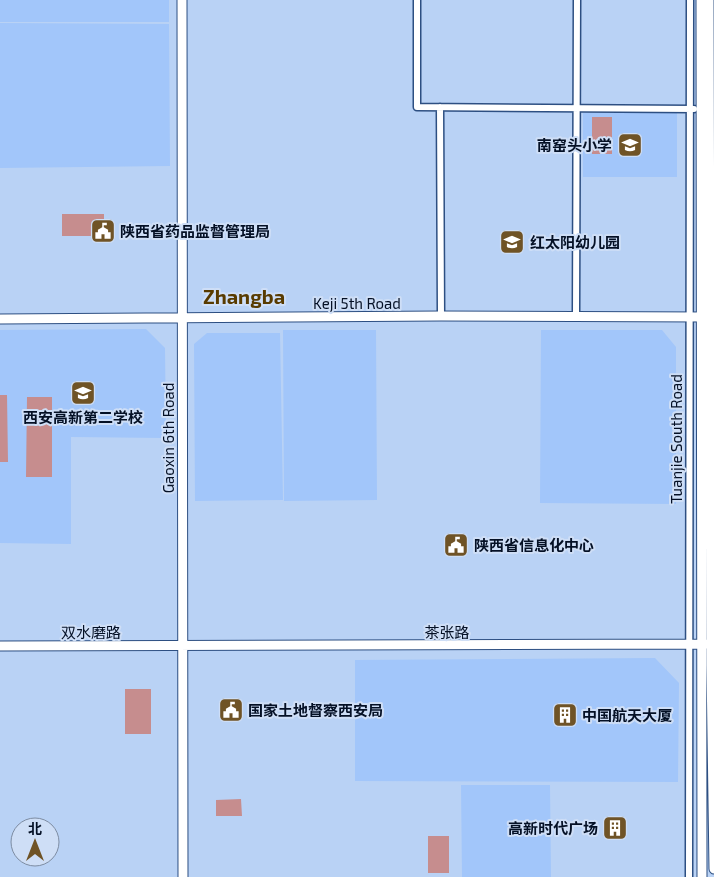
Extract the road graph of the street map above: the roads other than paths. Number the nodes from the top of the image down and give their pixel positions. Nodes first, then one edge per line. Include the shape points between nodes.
1 (182, 0) edge
2 (417, 0) edge
3 (577, 0) edge
4 (690, 0) edge
5 (701, 0) edge
6 (709, 0) edge
7 (712, 83) edge
8 (440, 108) junction
9 (577, 108) junction
10 (691, 109) junction
11 (701, 109) junction
12 (441, 316) junction
13 (576, 316) junction
14 (689, 317) junction
15 (708, 317) edge
16 (182, 318) junction
17 (0, 319) edge
18 (712, 642) edge
19 (690, 645) junction
20 (701, 645) junction
21 (0, 646) edge
22 (182, 646) junction
23 (714, 869) edge
24 (183, 877) edge
25 (690, 877) edge
26 (702, 877) edge

1 - 16 street, Gaoxin 6th Road
2 - 8 street via 417,107
3 - 9 street
4 - 10 street, Tuanjie South Road
5 - 11 street, Tuanjie South Road
6 - 7 street, Tuanjie South Road
7 - 15 street, Tuanjie South Road
8 - 9 street
8 - 12 street
9 - 10 street
9 - 13 street
10 - 11 street
10 - 14 street, Tuanjie South Road
11 - 15 street, Tuanjie South Road
12 - 13 street, Keji 5th Road
12 - 16 street, Keji 5th Road
13 - 14 street, Keji 5th Road
14 - 15 street, Keji 5th Road
14 - 19 street, Tuanjie South Road
15 - 18 street, Tuanjie South Road
15 - 20 street, Tuanjie South Road
16 - 17 street, Keji 5th Road
16 - 22 street, Gaoxin 6th Road
18 - 20 street, 茶张路
18 - 23 street, Tuanjie South Road
19 - 20 street, 茶张路
19 - 22 street, 茶张路
19 - 25 street, Tuanjie South Road
20 - 26 street, Tuanjie South Road
21 - 22 street, 双水磨路
22 - 24 street, Gaoxin 6th Road

